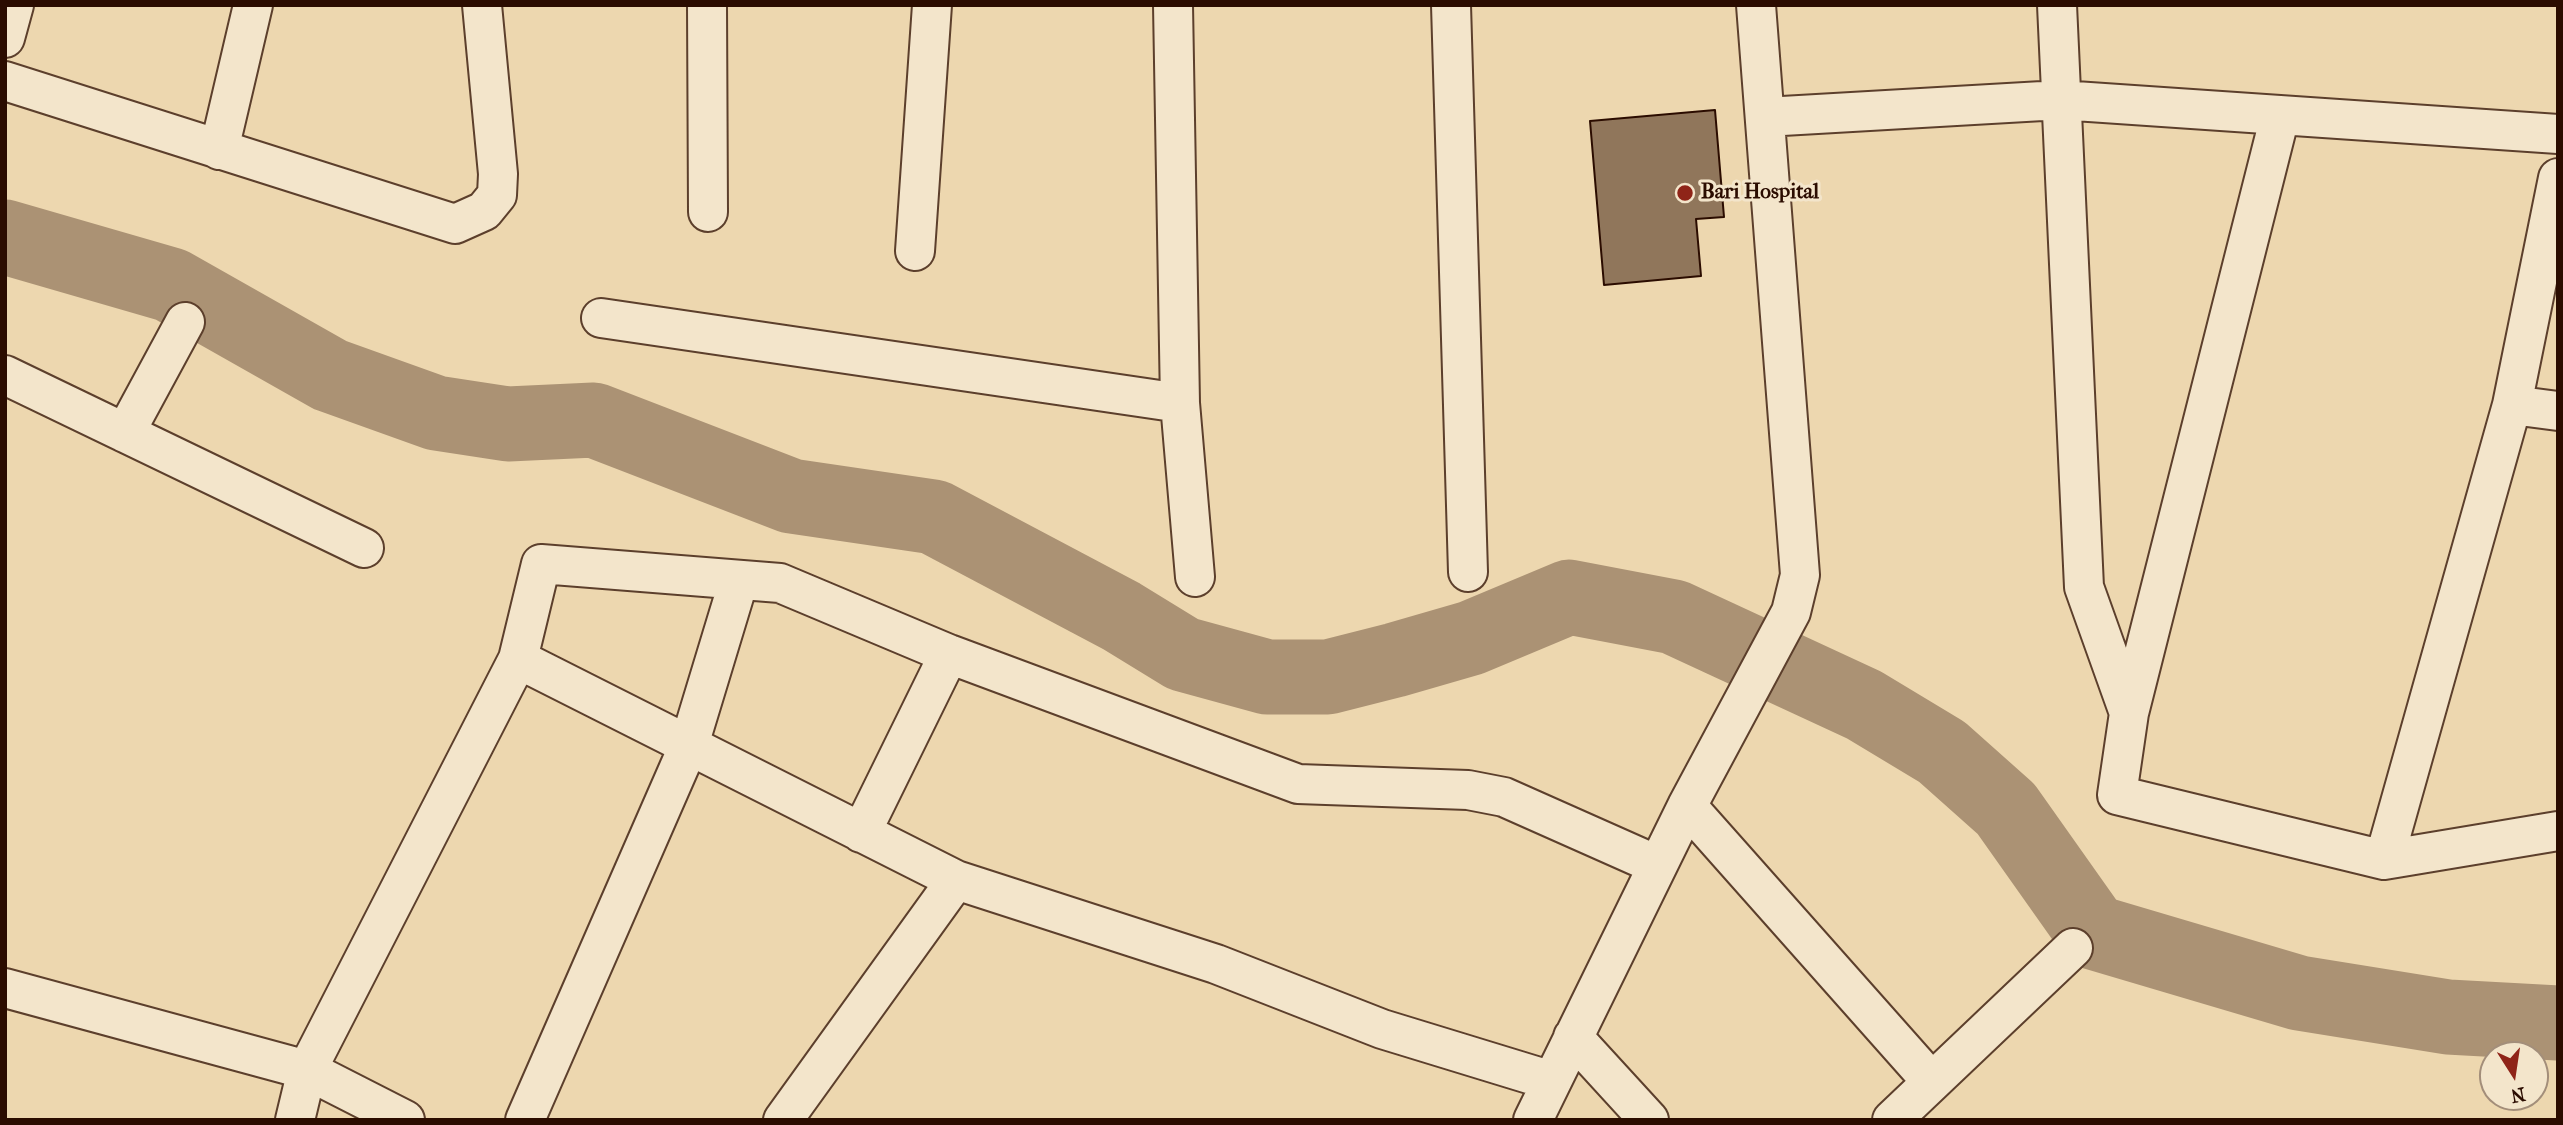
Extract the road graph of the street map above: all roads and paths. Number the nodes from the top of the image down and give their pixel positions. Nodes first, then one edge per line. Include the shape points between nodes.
1 (14, 5) edge
2 (253, 5) edge
3 (482, 5) edge
4 (707, 5) edge
5 (932, 5) edge
6 (1173, 5) edge
7 (1451, 5) edge
8 (1756, 5) edge
9 (2057, 5) edge
10 (5, 38) edge
11 (5, 80) edge
12 (2060, 100) junction
13 (2280, 116) junction
14 (1765, 117) junction
15 (2558, 134) edge
16 (219, 150) junction
17 (2558, 178) edge
18 (708, 212) dead end
19 (915, 251) dead end
20 (601, 318) dead end
21 (185, 322) dead end
22 (5, 375) edge
23 (1180, 403) junction
24 (2512, 405) junction
25 (2558, 411) edge
26 (125, 433) junction
27 (364, 548) dead end
28 (1468, 572) dead end
29 (1195, 577) dead end
30 (739, 580) junction
31 (949, 654) junction
32 (518, 659) junction
33 (2129, 713) junction
34 (689, 745) junction
35 (1686, 806) junction
36 (2558, 831) edge
37 (861, 832) junction
38 (2384, 860) junction
39 (1657, 865) junction
40 (956, 880) junction
41 (2073, 948) dead end
42 (5, 988) edge
43 (1573, 1037) junction
44 (307, 1070) junction
45 (1552, 1082) junction
46 (1932, 1082) junction
47 (295, 1120) edge
48 (405, 1120) edge
49 (525, 1120) edge
50 (783, 1120) edge
51 (1533, 1120) edge
52 (1649, 1120) edge
53 (1892, 1120) edge

1 - 10 street
2 - 16 street
3 - 16 street via 498,174 497,195 484,211 455,224
4 - 18 street
5 - 19 street
6 - 23 street
7 - 28 street
8 - 14 street
9 - 12 street
11 - 16 street
12 - 13 street
12 - 14 street
12 - 33 street via 2084,587
13 - 15 street
13 - 33 street
14 - 35 street via 1800,575 1791,612
17 - 24 street
20 - 23 street
21 - 26 street
22 - 26 street
23 - 29 street
24 - 25 street
24 - 38 street
26 - 27 street
30 - 31 street via 780,583
30 - 32 street via 541,564
30 - 34 street
31 - 37 street
31 - 39 street via 1297,784 1486,794
32 - 34 street
32 - 44 street
33 - 38 street via 2117,795
34 - 37 street
34 - 49 street
35 - 39 street
35 - 46 street
36 - 38 street
37 - 40 street
39 - 43 street
40 - 45 street via 1216,964 1382,1030
40 - 50 street
41 - 46 street
42 - 44 street
43 - 45 street
43 - 52 street
44 - 47 street
44 - 48 street
45 - 51 street
46 - 53 street

